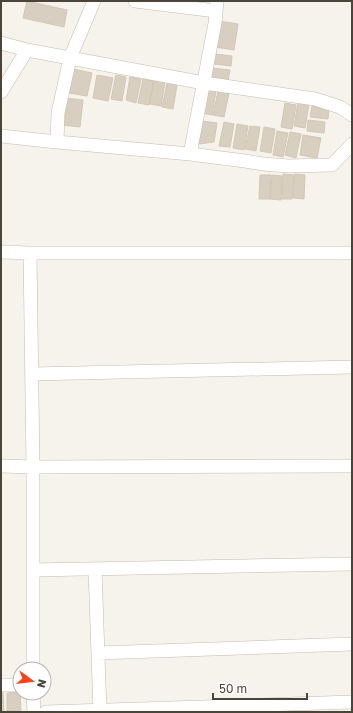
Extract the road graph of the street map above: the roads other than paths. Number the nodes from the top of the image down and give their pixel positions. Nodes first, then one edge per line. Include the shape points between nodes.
1 (94, 1) edge
2 (135, 1) edge
3 (216, 6) edge
4 (1, 43) edge
5 (27, 50) junction
6 (70, 58) junction
7 (204, 82) junction
8 (1, 92) edge
9 (352, 115) edge
10 (1, 136) edge
11 (57, 142) junction
12 (352, 144) edge
13 (190, 154) junction
14 (1, 252) edge
15 (30, 253) junction
16 (352, 253) edge
17 (352, 366) edge
18 (32, 374) junction
19 (1, 466) edge
20 (352, 466) edge
21 (33, 467) junction
22 (352, 564) edge
23 (95, 568) junction
24 (33, 570) junction
25 (352, 644) edge
26 (98, 653) junction
27 (33, 661) edge
28 (1, 685) edge
29 (12, 685) edge
30 (33, 701) edge
31 (352, 702) edge
32 (100, 711) edge
33 (34, 712) edge
34 (46, 712) edge

1 - 6 street
2 - 3 street
3 - 7 street
4 - 5 street
5 - 6 street
5 - 8 street
6 - 7 street
6 - 11 street via 58,113
7 - 9 street via 316,99 340,106
7 - 13 street
10 - 11 street
11 - 13 street
12 - 13 street via 332,165 288,166
14 - 15 street
15 - 16 street
15 - 18 street
17 - 18 street
18 - 21 street
19 - 21 street
20 - 21 street
21 - 24 street
22 - 23 street
23 - 24 street
23 - 26 street
24 - 27 street
25 - 26 street
26 - 32 street
28 - 29 street
30 - 33 street
31 - 32 street
32 - 34 street

